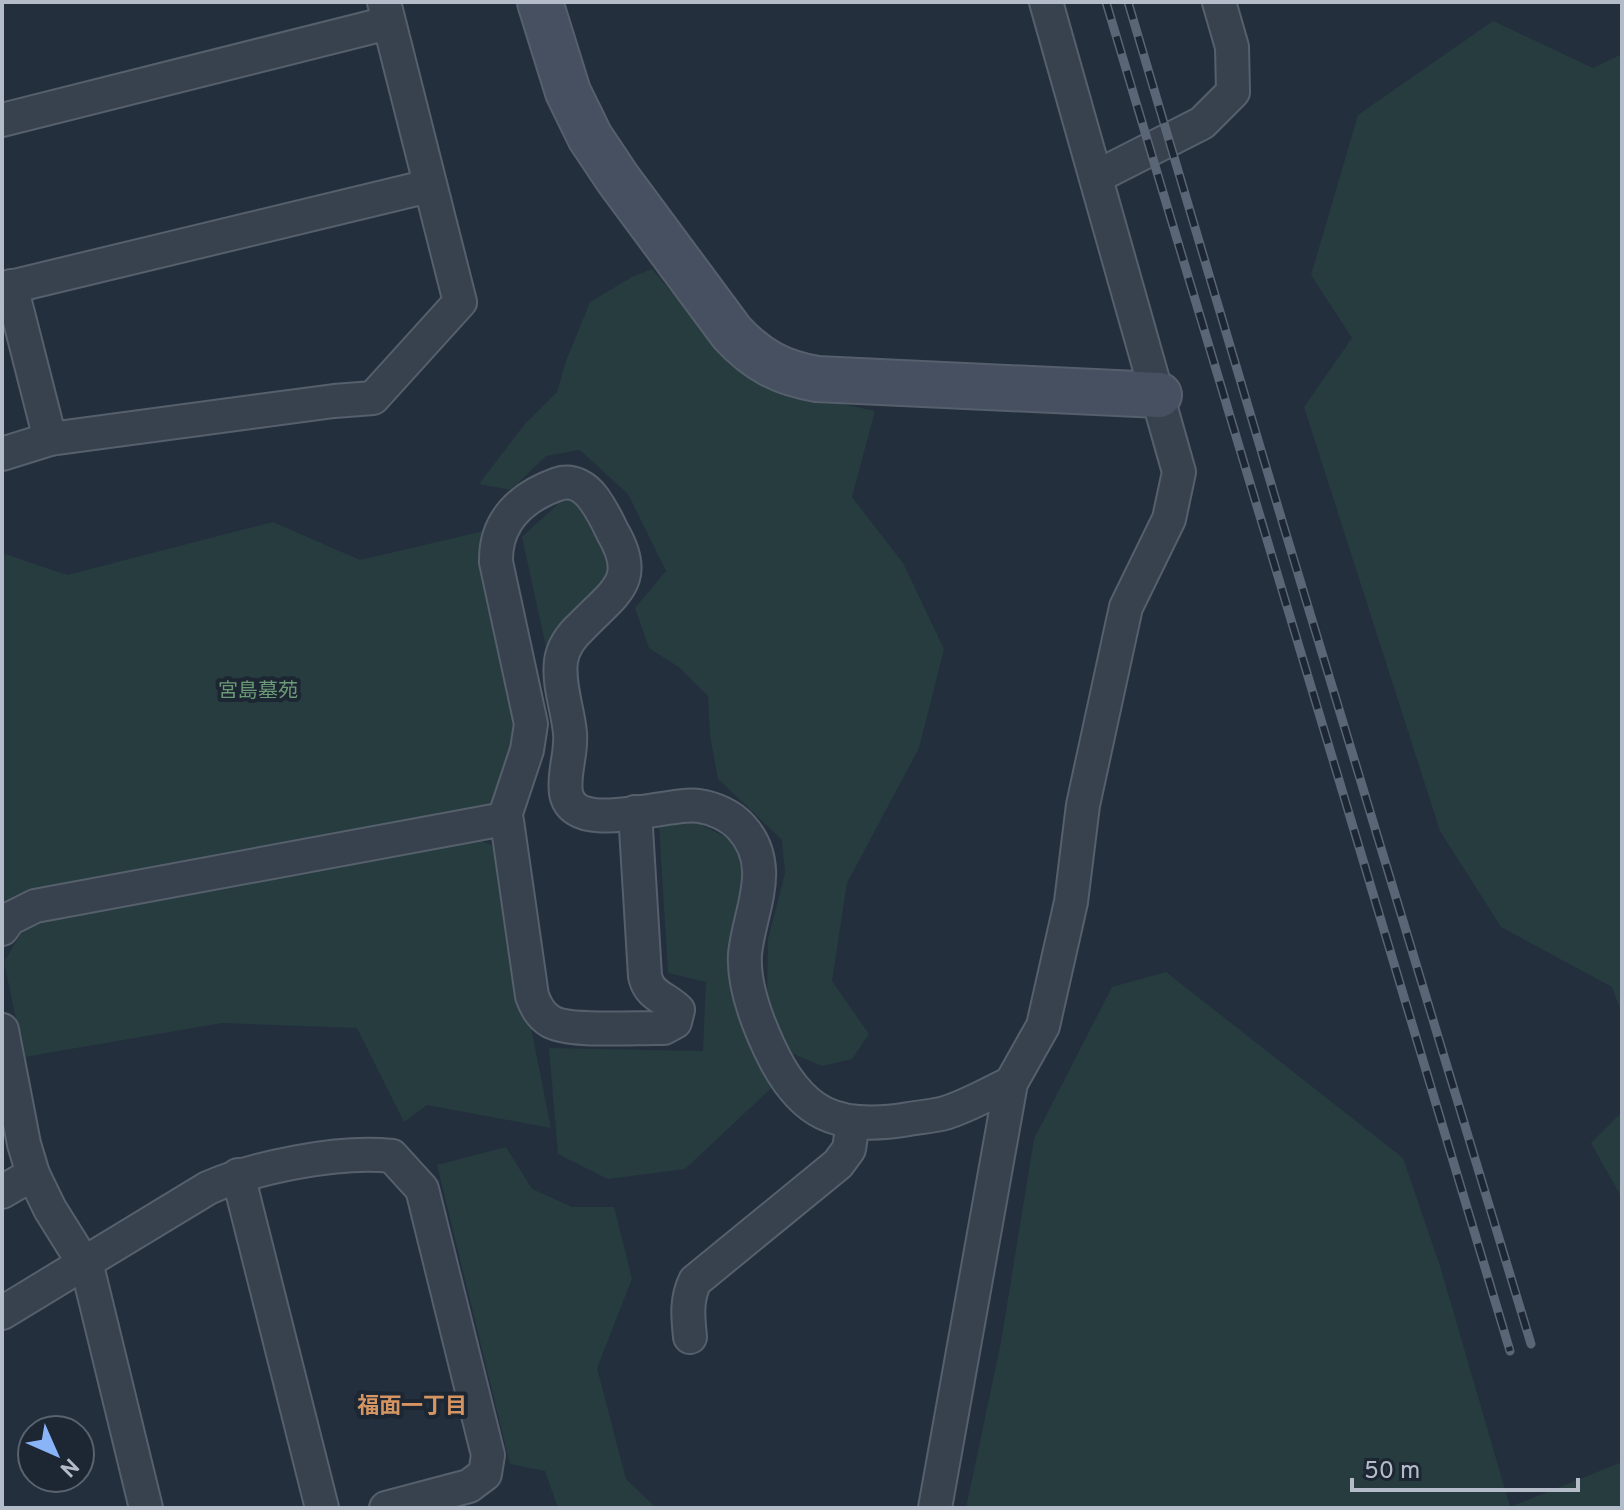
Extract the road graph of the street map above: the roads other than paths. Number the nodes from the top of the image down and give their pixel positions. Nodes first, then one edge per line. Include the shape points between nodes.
1 (540, 2) edge
2 (1046, 2) edge
3 (1219, 2) edge
4 (386, 12) edge
5 (2, 120) edge
6 (1096, 177) junction
7 (429, 186) junction
8 (6, 288) edge
9 (1159, 395) junction
10 (50, 439) junction
11 (2, 454) edge
12 (635, 812) junction
13 (504, 819) junction
14 (2, 929) edge
15 (2, 1030) edge
16 (1011, 1083) junction
17 (853, 1122) junction
18 (33, 1174) junction
19 (238, 1175) junction
20 (2, 1192) edge
21 (84, 1264) junction
22 (2, 1313) edge
23 (690, 1337) dead end
24 (146, 1508) edge
25 (322, 1508) edge
26 (386, 1508) edge
27 (935, 1508) edge

1 - 9 street via 568,92 590,137 732,333 769,365 817,379
2 - 6 street
3 - 6 street via 1232,47 1233,92 1202,123
4 - 5 street
4 - 7 street
6 - 9 street
7 - 8 street
7 - 10 street via 460,302 373,398
8 - 10 street
9 - 16 street via 1179,472 1169,519 1126,607 1043,1026
10 - 11 street
12 - 13 street via 647,986 678,1010 675,1022 664,1028 568,1027 551,1023 539,1012 532,996
12 - 13 street via 582,814 567,798 564,776 571,735 561,661 575,632 625,578 626,562 593,497 581,486 565,482 518,508 496,541 531,724
12 - 17 street via 700,806 723,813 742,828 755,848 760,871 745,953 759,1023 797,1093 815,1109
13 - 14 street via 35,906 9,919
15 - 18 street
16 - 17 street via 945,1113 885,1123
16 - 27 street
17 - 23 street via 844,1157 695,1281 689,1294
18 - 20 street
18 - 21 street
19 - 21 street
19 - 25 street
19 - 26 street via 370,1153 392,1156 422,1189 488,1455 485,1474 469,1486
21 - 22 street
21 - 24 street

